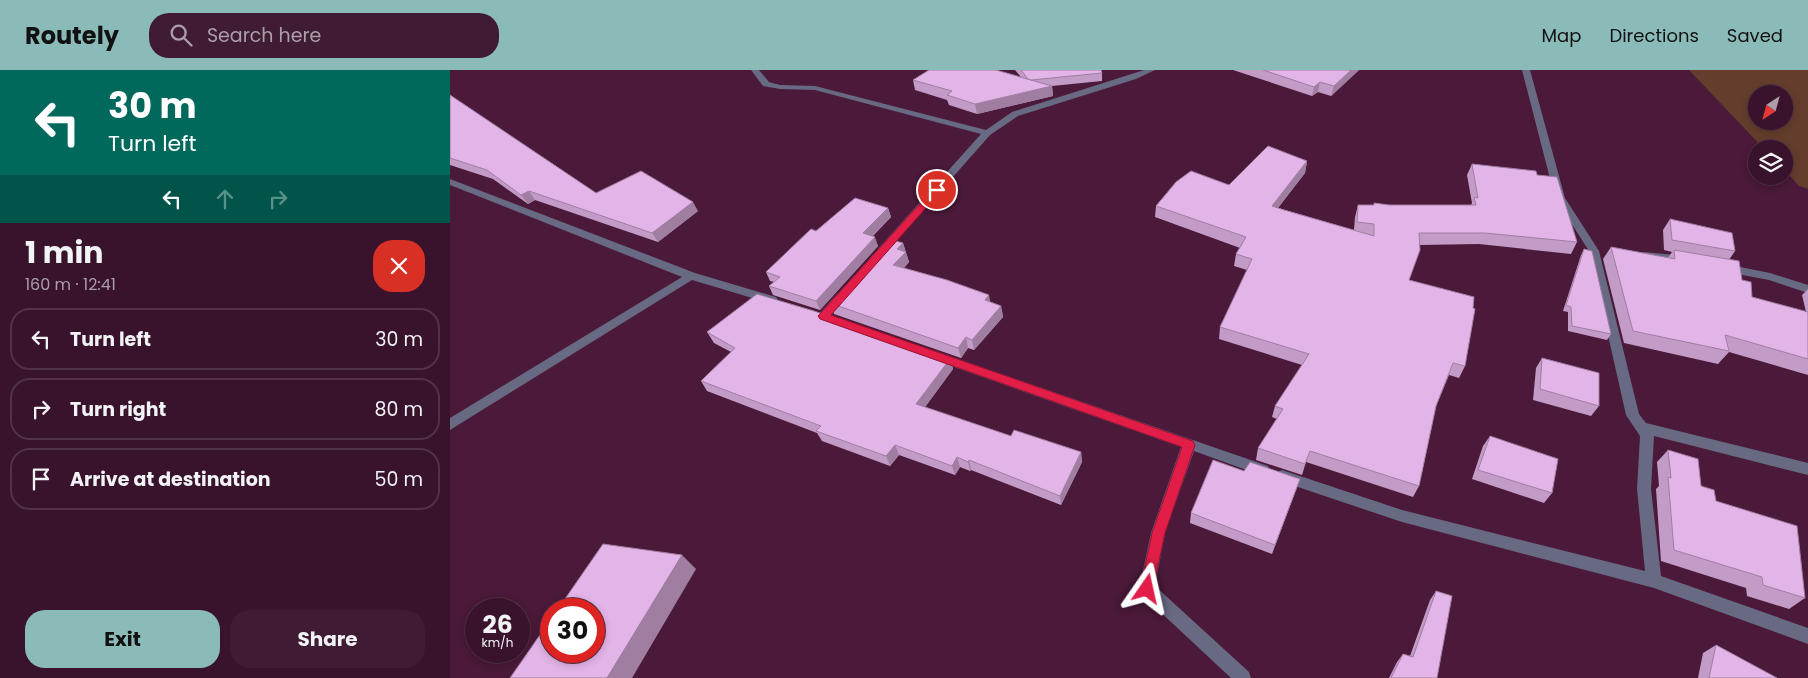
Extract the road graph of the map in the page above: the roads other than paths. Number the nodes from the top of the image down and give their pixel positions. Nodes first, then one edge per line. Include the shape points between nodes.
1 (755, 70) edge
2 (1151, 70) edge
3 (1526, 70) edge
4 (987, 133) junction
5 (450, 182) edge
6 (1634, 254) edge
7 (876, 258) edge
8 (1693, 261) edge
9 (1712, 265) edge
10 (692, 276) junction
11 (850, 287) edge
12 (1808, 289) edge
13 (786, 305) edge
14 (823, 317) edge
15 (926, 353) edge
16 (450, 425) edge
17 (1641, 427) junction
18 (1189, 445) junction
19 (1808, 469) edge
20 (1654, 581) junction
21 (1808, 636) edge
22 (1243, 678) edge

1 - 4 street via 766,84 780,88 815,88
2 - 4 street via 1015,114
3 - 17 street via 1560,198 1599,252 1633,415
4 - 7 street
5 - 10 street
6 - 8 street
9 - 12 street
10 - 13 street
10 - 16 street
11 - 14 street
15 - 18 street
17 - 19 street
17 - 20 street via 1647,435 1644,489
18 - 20 street via 1402,516
18 - 22 street via 1158,533 1147,589
20 - 21 street

